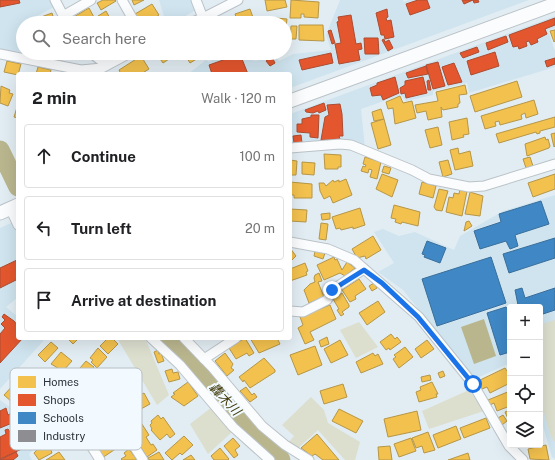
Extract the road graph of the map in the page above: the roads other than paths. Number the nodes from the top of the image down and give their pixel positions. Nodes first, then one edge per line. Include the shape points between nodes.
1 (55, 0) edge
2 (91, 0) edge
3 (122, 0) edge
4 (196, 0) edge
5 (238, 0) edge
6 (555, 4) edge
7 (63, 16) edge
8 (69, 16) edge
9 (131, 16) edge
10 (202, 16) edge
11 (207, 16) edge
12 (0, 54) edge
13 (16, 57) edge
14 (30, 60) edge
15 (98, 60) edge
16 (120, 60) edge
17 (106, 69) edge
18 (292, 100) edge
19 (292, 148) edge
20 (555, 164) edge
21 (10, 208) edge
22 (16, 221) edge
23 (292, 242) edge
24 (364, 270) junction
25 (292, 312) edge
26 (153, 340) edge
27 (186, 340) edge
28 (233, 340) edge
29 (204, 359) junction
30 (94, 450) edge
31 (137, 450) edge
32 (100, 460) edge
33 (143, 460) edge
34 (270, 460) edge
35 (309, 460) edge
36 (524, 460) edge

1 - 7 street
2 - 8 street
3 - 9 street
4 - 10 street
5 - 11 street
6 - 18 street
12 - 13 street
14 - 17 street via 81,70
15 - 17 street
16 - 17 street
19 - 20 street via 351,145 430,179 469,188 484,186
21 - 22 street
23 - 24 street via 328,249 354,260
24 - 25 street via 332,290 328,300 303,312
24 - 36 street via 382,283 418,317 473,384 509,446
26 - 34 street via 180,365 233,427
27 - 29 street
28 - 29 street
29 - 35 street via 262,426
30 - 32 street
31 - 33 street

